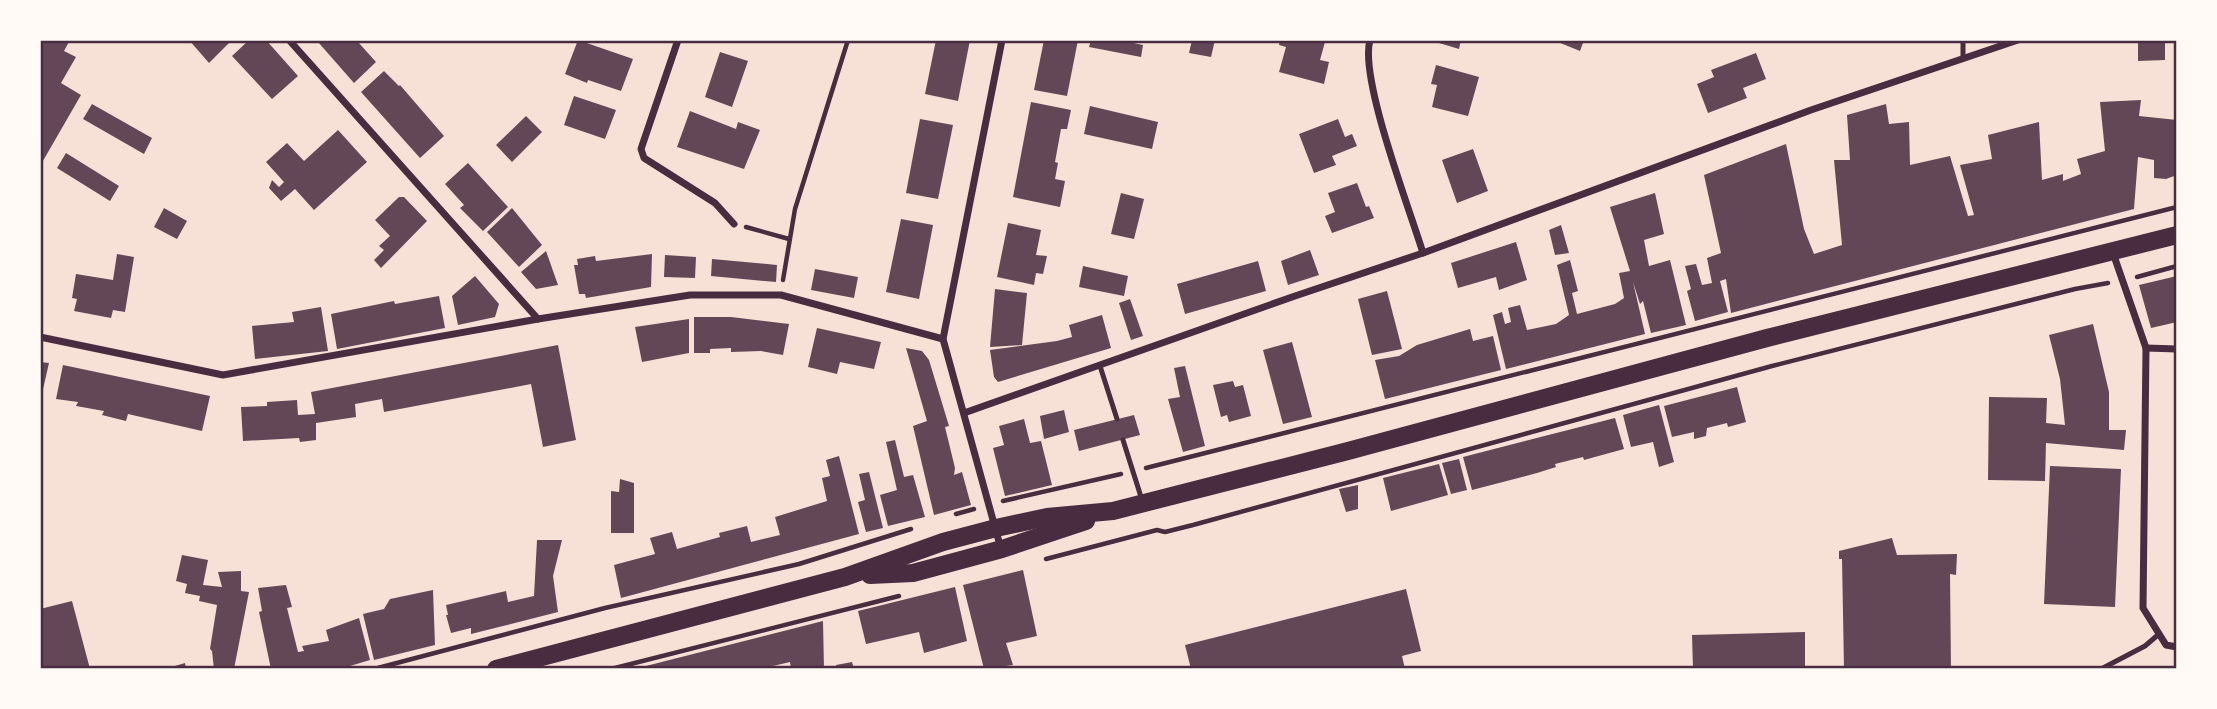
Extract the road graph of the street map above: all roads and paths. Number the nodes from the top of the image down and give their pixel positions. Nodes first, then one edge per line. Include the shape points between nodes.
1 (289, 40) edge
2 (678, 40) edge
3 (848, 40) edge
4 (1002, 40) edge
5 (1370, 40) edge
6 (1963, 40) edge
7 (2018, 40) edge
8 (1963, 59) junction
9 (2177, 206) edge
10 (734, 224) joint
11 (2177, 235) edge
12 (789, 239) junction
13 (1423, 253) junction
14 (2105, 254) junction
15 (2177, 266) edge
16 (2122, 281) junction
17 (781, 295) junction
18 (538, 319) junction
19 (40, 337) edge
20 (943, 339) junction
21 (2146, 348) junction
22 (2177, 349) edge
23 (1100, 366) junction
24 (964, 413) junction
25 (1117, 419) dead end
26 (1123, 440) dead end
27 (1133, 471) junction
28 (1143, 503) junction
29 (990, 504) junction
30 (1110, 512) junction
31 (952, 516) dead end
32 (914, 528) dead end
33 (996, 528) junction
34 (1002, 549) junction
35 (1043, 559) dead end
36 (845, 577) junction
37 (908, 594) dead end
38 (2159, 634) junction
39 (2177, 647) edge
40 (374, 669) edge
41 (496, 669) edge
42 (611, 669) edge
43 (2101, 669) edge

1 - 18 street
2 - 10 street via 641,149 644,158 715,203
3 - 12 path
4 - 20 street
5 - 13 street via 1367,51 1374,97
6 - 8 lane
7 - 8 street
8 - 13 street
9 - 27 path
10 - 12 path
11 - 14 main road
12 - 17 path
13 - 23 street
14 - 16 street
14 - 28 main road
15 - 16 path
16 - 21 street
16 - 35 path via 1785,362 1193,525
17 - 18 street via 690,295
17 - 20 street
18 - 19 street via 223,375
20 - 24 street
21 - 22 street
21 - 38 street via 2143,608
23 - 24 street
23 - 25 lane
24 - 29 street
26 - 27 lane
27 - 28 lane
27 - 29 path
28 - 30 main road
29 - 31 path
29 - 33 street
30 - 33 main road via 1047,517
30 - 34 main road
32 - 40 path via 799,564 605,608
33 - 34 street
33 - 36 main road
34 - 36 main road via 913,573
36 - 41 main road
37 - 42 path
38 - 39 street via 2166,645
38 - 43 lane

